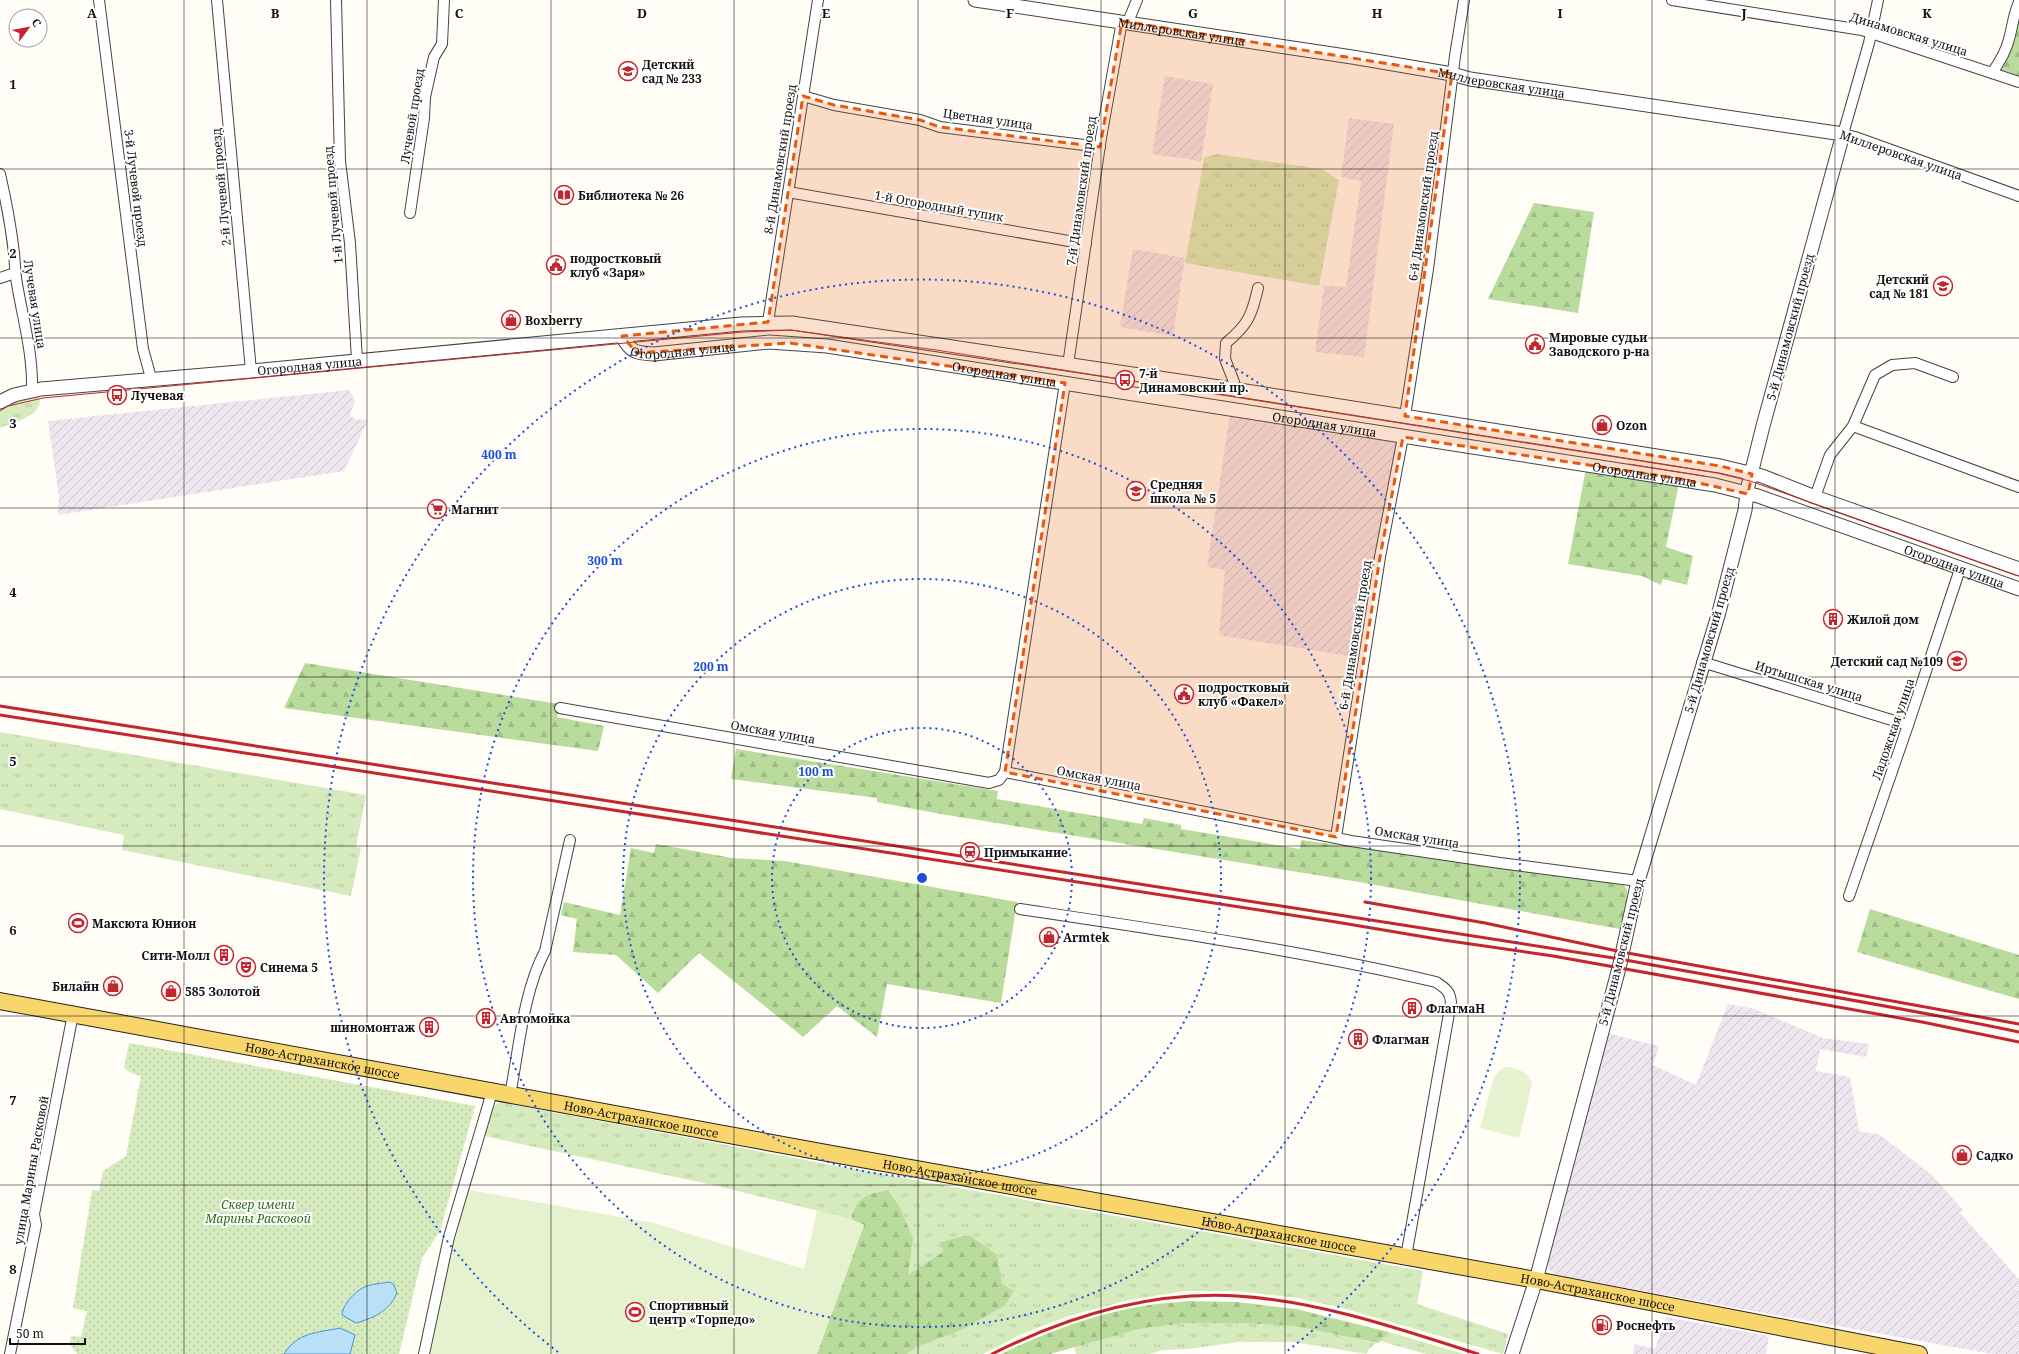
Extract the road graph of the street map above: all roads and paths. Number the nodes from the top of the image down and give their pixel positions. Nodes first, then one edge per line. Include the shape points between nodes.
1 (99, 0) edge
2 (217, 0) edge
3 (336, 0) edge
4 (444, 0) edge
5 (818, 0) edge
6 (975, 0) edge
7 (1137, 0) edge
8 (1464, 0) edge
9 (1672, 0) edge
10 (1878, 0) edge
11 (2019, 2) edge
12 (1125, 22) junction
13 (1870, 33) junction
14 (1992, 73) junction
15 (1452, 74) junction
16 (2019, 82) edge
17 (803, 96) junction
18 (1843, 134) junction
19 (1100, 147) junction
20 (0, 174) edge
21 (788, 192) junction
22 (2019, 196) edge
23 (410, 213) dead end
24 (1086, 244) junction
25 (15, 273) junction
26 (0, 278) edge
27 (1258, 288) dead end
28 (768, 322) junction
29 (622, 336) junction
30 (357, 360) junction
31 (1068, 365) junction
32 (251, 371) junction
33 (1953, 377) dead end
34 (151, 378) junction
35 (1065, 384) junction
36 (1233, 389) junction
37 (32, 390) junction
38 (0, 402) edge
39 (1405, 416) junction
40 (1853, 426) junction
41 (1403, 437) junction
42 (1752, 474) junction
43 (2019, 487) edge
44 (1748, 494) junction
45 (1815, 497) junction
46 (1960, 569) junction
47 (2019, 569) edge
48 (2019, 590) edge
49 (1702, 662) junction
50 (560, 708) dead end
51 (1908, 725) junction
52 (1005, 772) junction
53 (1336, 837) junction
54 (570, 840) dead end
55 (1638, 881) junction
56 (1849, 896) dead end
57 (1020, 909) dead end
58 (0, 1001) edge
59 (73, 1014) junction
60 (492, 1092) junction
61 (510, 1095) junction
62 (1406, 1257) junction
63 (1536, 1280) junction
64 (10, 1354) edge
65 (424, 1354) edge
66 (1512, 1354) edge
67 (1919, 1354) edge

1 - 34 street, 3-й Лучевой проезд via 143,349
2 - 32 street, 2-й Лучевой проезд
3 - 30 street, 1-й Лучевой проезд via 340,161 350,243
4 - 23 street, Лучевой проезд via 442,44 434,57 425,97
5 - 17 street, 8-й Динамовский проезд
6 - 12 street, Миллеровская улица
7 - 12 street, 7-й Динамовский проезд
8 - 15 street, 6-й Динамовский проезд
9 - 13 street, Динамовская улица
10 - 13 street, 5-й Динамовский проезд
11 - 14 street via 2002,58
12 - 15 street, Миллеровская улица
12 - 19 street, 7-й Динамовский проезд
13 - 14 street, Динамовская улица
13 - 18 street, 5-й Динамовский проезд
14 - 16 street, Динамовская улица
15 - 18 street, Миллеровская улица via 1470,79
15 - 39 street, 6-й Динамовский проезд via 1429,261
17 - 19 street, Цветная улица via 834,105 920,120 940,127
17 - 21 street, 8-й Динамовский проезд
18 - 22 street, Миллеровская улица
18 - 42 street, 5-й Динамовский проезд via 1812,242
19 - 24 street, 7-й Динамовский проезд
20 - 25 street, Лучевая улица
21 - 24 street, 1-й Огородный тупик
21 - 28 street, 8-й Динамовский проезд
24 - 31 street, 7-й Динамовский проезд
25 - 26 street
25 - 37 street, Лучевая улица via 29,342
27 - 36 street via 1253,312 1226,343 1225,359 1234,382
28 - 29 street, Огородная улица
28 - 31 street, Огородная улица via 792,322
29 - 30 street, Огородная улица
29 - 35 street, Огородная улица via 629,347 637,353 654,354 790,342
30 - 32 street, Огородная улица
31 - 36 street, Огородная улица
32 - 34 street, Огородная улица
33 - 40 street via 1915,363 1892,365 1875,375
34 - 37 street, Огородная улица
35 - 41 street, Огородная улица
35 - 52 street
36 - 39 street, Огородная улица
37 - 38 street, Огородная улица
39 - 42 street, Огородная улица via 1720,466
40 - 43 street
40 - 45 street via 1830,455
41 - 44 street, Огородная улица via 1688,480
41 - 53 street, 6-й Динамовский проезд via 1380,557
42 - 44 street, 5-й Динамовский проезд
42 - 45 street, Огородная улица
44 - 46 street, Огородная улица
44 - 49 street, 5-й Динамовский проезд via 1719,612
45 - 47 street, Огородная улица
46 - 48 street, Огородная улица
46 - 51 street, Ладожская улица
49 - 51 street, Иртышская улица
49 - 55 street, 5-й Динамовский проезд
50 - 52 street, Омская улица via 989,783 999,780
51 - 56 street, Ладожская улица
52 - 53 street, Омская улица
53 - 55 street, Омская улица via 1500,863
54 - 61 street via 545,952 522,1025
55 - 63 street, 5-й Динамовский проезд via 1618,968
57 - 62 street via 1223,939 1350,962 1436,982 1446,988 1451,1002
58 - 59 main road, Ново-Астраханское шоссе
59 - 60 main road, Ново-Астраханское шоссе
59 - 64 street, улица Марины Расковой via 34,1214 36,1225
60 - 61 main road, Ново-Астраханское шоссе
60 - 65 street via 449,1237
61 - 62 main road, Ново-Астраханское шоссе
62 - 63 main road, Ново-Астраханское шоссе
63 - 66 street, 5-й Динамовский проезд
63 - 67 main road, Ново-Астраханское шоссе

